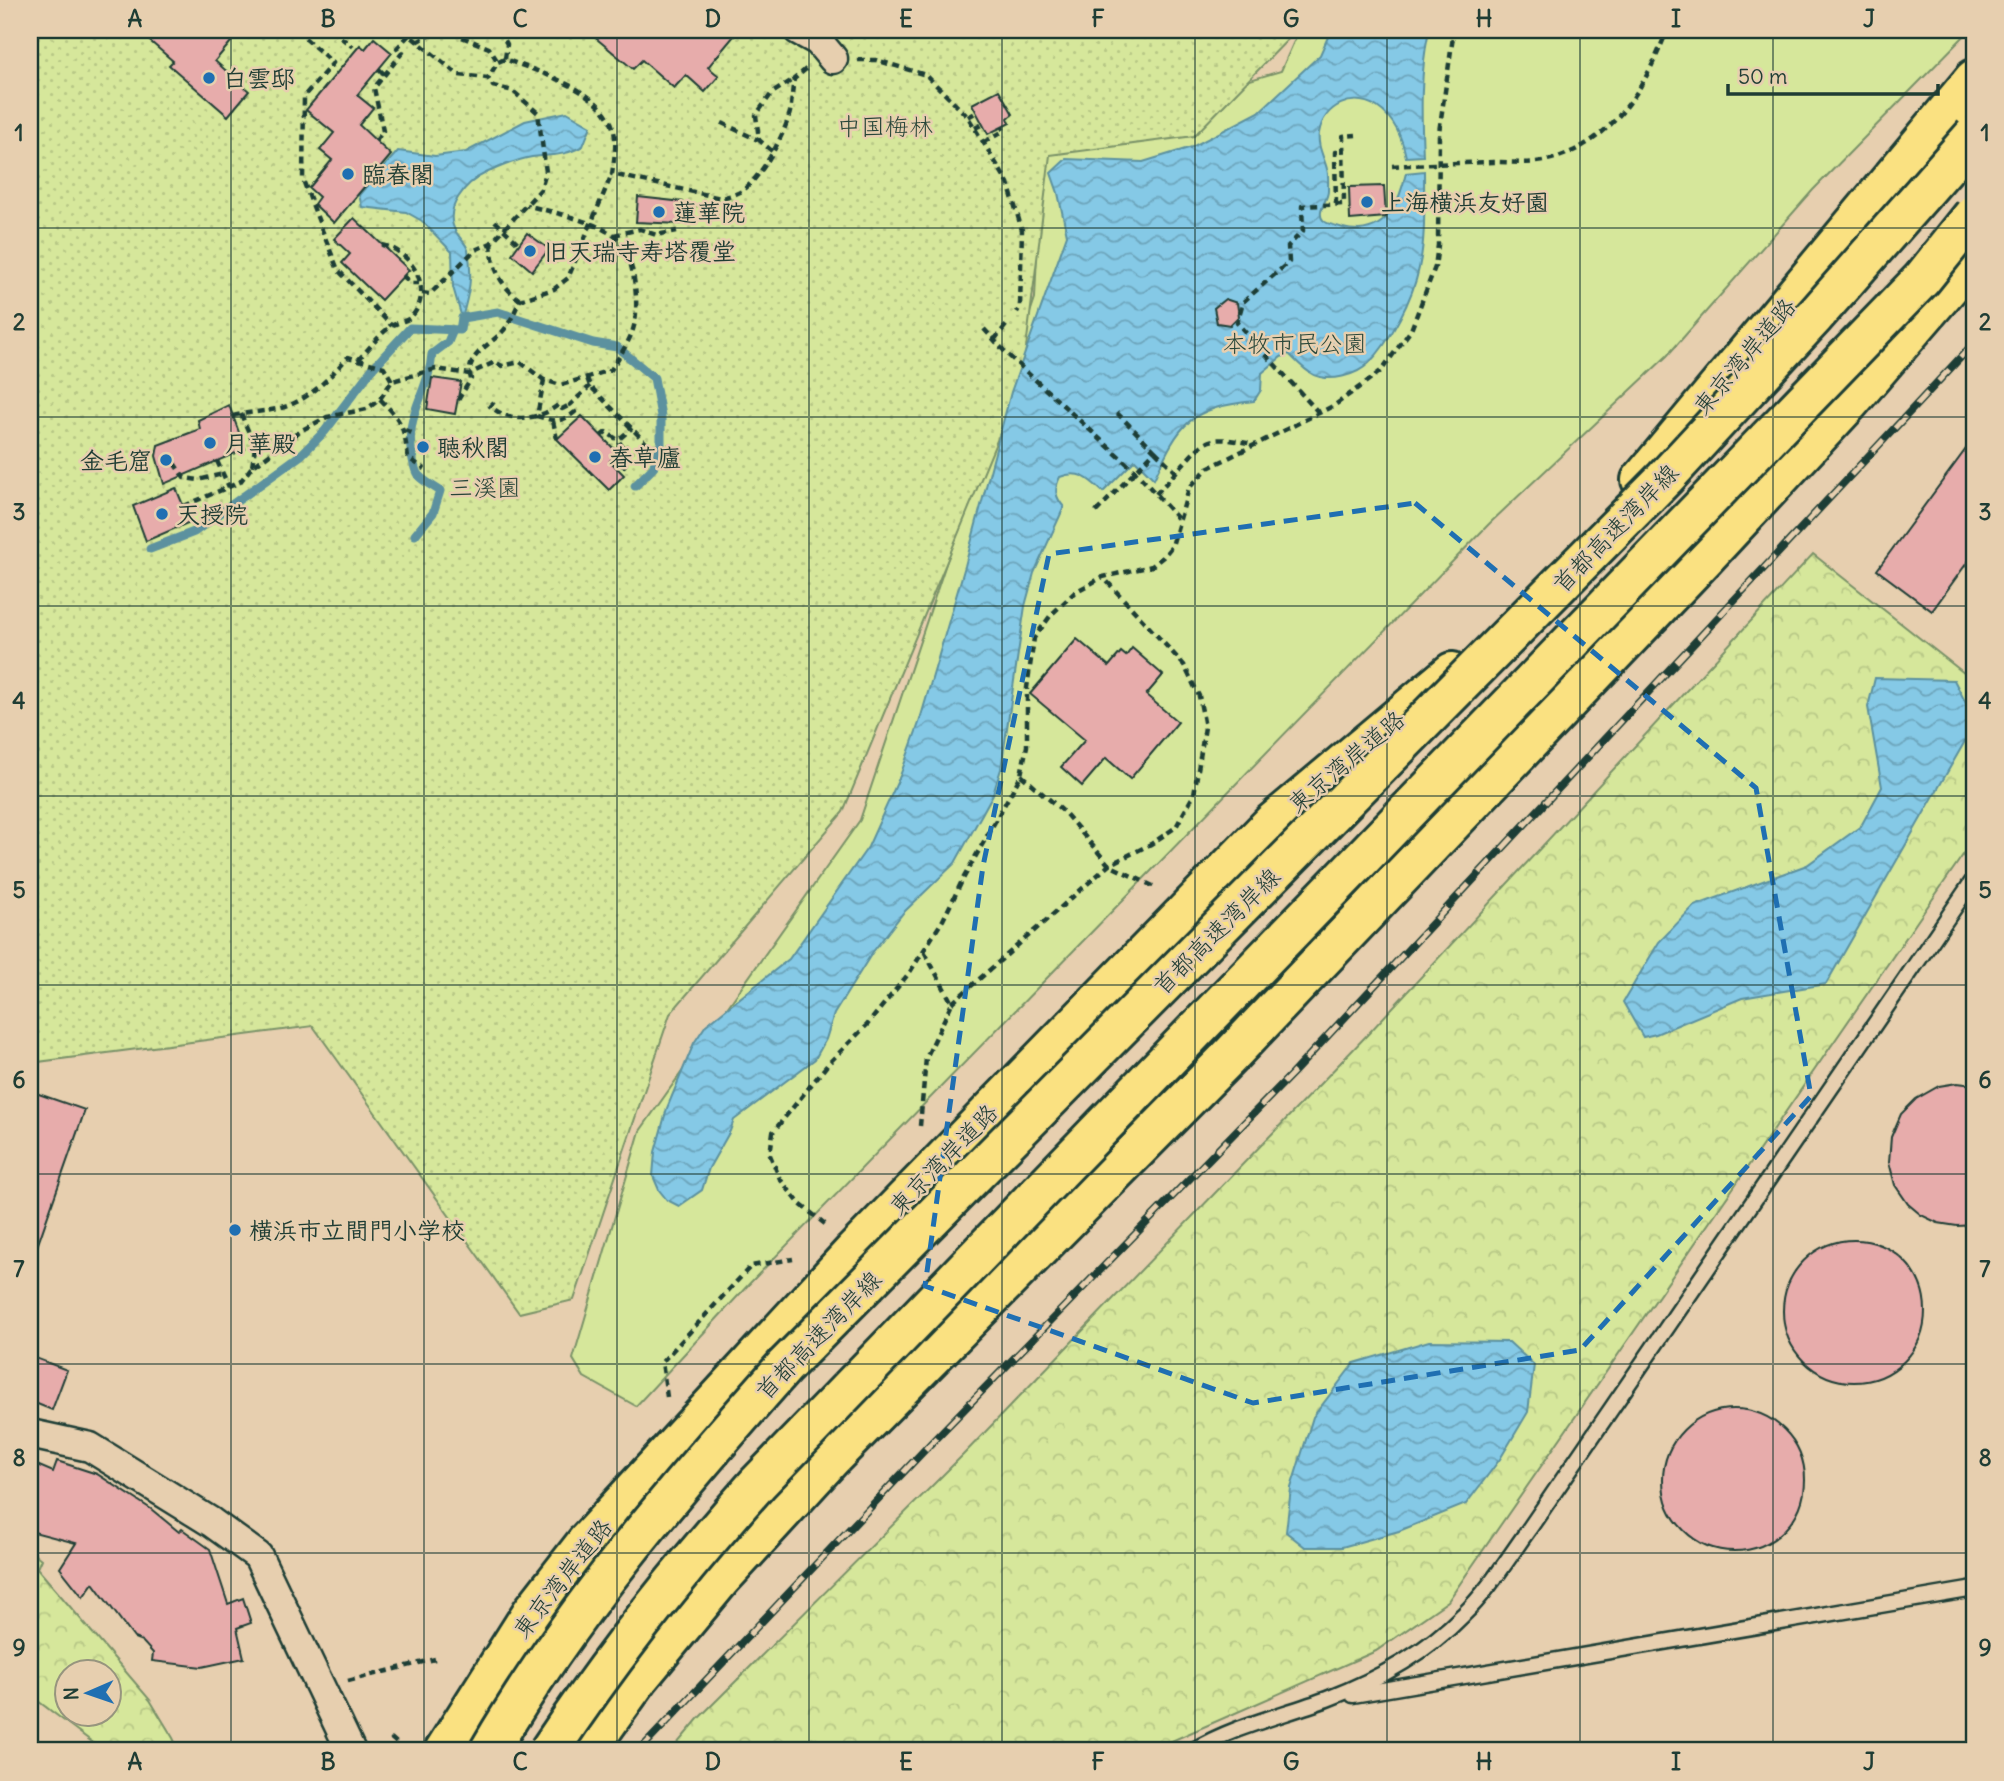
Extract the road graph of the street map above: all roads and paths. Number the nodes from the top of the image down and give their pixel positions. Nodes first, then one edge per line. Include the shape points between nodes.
1 (296, 30) edge
2 (332, 30) edge
3 (403, 30) edge
4 (499, 30) edge
5 (798, 30) edge
6 (1454, 30) edge
7 (1667, 30) edge
8 (409, 35) junction
9 (417, 42) junction
10 (354, 47) dead end
11 (505, 59) junction
12 (833, 59) junction
13 (498, 62) junction
14 (379, 69) dead end
15 (385, 75) junction
16 (488, 78) junction
17 (794, 79) junction
18 (1974, 79) edge
19 (1974, 110) edge
20 (977, 113) dead end
21 (968, 117) junction
22 (722, 123) dead end
23 (983, 124) dead end
24 (1002, 127) dead end
25 (975, 128) junction
26 (1356, 135) dead end
27 (1974, 135) edge
28 (759, 140) junction
29 (376, 141) dead end
30 (984, 142) junction
31 (772, 151) junction
32 (1439, 164) junction
33 (1392, 166) dead end
34 (611, 174) junction
35 (526, 205) junction
36 (1974, 214) edge
37 (495, 221) dead end
38 (591, 225) junction
39 (503, 229) junction
40 (677, 231) dead end
41 (614, 235) junction
42 (491, 243) junction
43 (519, 244) dead end
44 (382, 245) dead end
45 (1974, 258) edge
46 (403, 276) dead end
47 (419, 283) junction
48 (422, 293) junction
49 (520, 300) junction
50 (1017, 312) dead end
51 (1815, 316) junction
52 (1008, 323) dead end
53 (392, 326) junction
54 (984, 329) dead end
55 (994, 340) junction
56 (358, 360) junction
57 (470, 374) junction
58 (587, 379) junction
59 (544, 380) junction
60 (392, 381) junction
61 (590, 386) junction
62 (380, 399) junction
63 (458, 400) dead end
64 (494, 402) dead end
65 (570, 405) junction
66 (1115, 411) dead end
67 (1319, 413) junction
68 (241, 414) junction
69 (233, 416) dead end
70 (537, 416) junction
71 (553, 421) junction
72 (632, 428) junction
73 (405, 430) junction
74 (416, 435) dead end
75 (601, 436) dead end
76 (557, 439) dead end
77 (618, 440) junction
78 (646, 443) dead end
79 (1254, 444) junction
80 (1154, 451) junction
81 (218, 461) dead end
82 (610, 461) dead end
83 (174, 463) dead end
84 (251, 468) junction
85 (425, 469) dead end
86 (1135, 471) junction
87 (1176, 472) junction
88 (223, 474) junction
89 (229, 486) junction
90 (1156, 494) junction
91 (184, 506) dead end
92 (1096, 512) dead end
93 (1179, 520) junction
94 (1103, 577) junction
95 (1507, 626) junction
96 (1572, 696) junction
97 (1021, 775) junction
98 (1109, 865) junction
99 (1974, 879) edge
100 (1153, 886) dead end
101 (923, 951) junction
102 (952, 1003) junction
103 (920, 1126) dead end
104 (825, 1224) dead end
105 (793, 1259) dead end
106 (667, 1397) dead end
107 (30, 1434) edge
108 (1974, 1589) edge
109 (435, 1658) dead end
110 (321, 1688) junction
111 (1328, 1699) junction
112 (391, 1738) dead end
113 (351, 1751) edge
114 (406, 1751) edge
115 (444, 1751) edge
116 (489, 1751) edge
117 (508, 1751) edge
118 (541, 1751) edge
119 (549, 1751) edge
120 (587, 1751) edge
121 (1192, 1751) edge

1 - 53 path via 333,63 304,96 303,180 338,270
2 - 10 path
3 - 8 path
4 - 11 path via 506,44
5 - 12 street via 818,41
6 - 32 path via 1439,132
7 - 32 path via 1654,64 1623,114 1579,148 1542,161
8 - 9 path
8 - 15 path via 397,48 403,52
9 - 13 path via 431,34 452,33 489,48
9 - 16 path via 458,75
11 - 13 path
11 - 34 path via 570,85 602,109 614,130
12 - 17 path
12 - 21 path via 876,60 926,75
13 - 16 path
14 - 15 path
15 - 29 path via 374,88 383,131
16 - 35 path via 493,86 513,91 538,113 546,172 541,189
17 - 28 path via 772,93 756,115
17 - 31 path via 789,114
18 - 95 highway, 東京湾岸道路 via 1633,489
19 - 51 highway, bridge via 1858,247
20 - 21 path
21 - 25 path
22 - 28 path
23 - 25 path
24 - 30 path via 1004,131
25 - 30 path
26 - 67 path via 1343,136 1344,204 1303,206 1303,231 1288,246 1289,262 1243,302 1237,323
27 - 51 highway, 首都高速湾岸線, bridge
28 - 31 path
30 - 50 path via 1008,183 1022,230
31 - 34 path via 745,189 721,198
32 - 33 path
32 - 67 path via 1435,267 1411,330 1381,371
34 - 38 path
35 - 38 path
35 - 39 path
36 - 119 highway, 首都高速湾岸線, bridge via 1903,299 758,1483 642,1620
37 - 39 path
38 - 41 path
38 - 49 path via 568,278 554,289
39 - 42 path
39 - 43 path
40 - 41 path via 656,234 640,229
41 - 58 path via 630,259 634,327 611,370
42 - 48 path via 474,250 430,294
42 - 49 path via 504,288
44 - 47 path via 396,247 405,256
45 - 96 highway via 1849,403
46 - 47 path
47 - 48 path
48 - 53 path via 411,317
49 - 57 path via 503,332 478,352
51 - 116 highway, 首都高速湾岸線, bridge via 1665,478 784,1367 623,1553 560,1638
52 - 55 path
53 - 56 path
54 - 55 path
55 - 86 path
56 - 60 path via 384,367
56 - 68 path via 348,357 329,381 298,401 280,409
57 - 59 path via 495,362 502,366 520,362
57 - 60 path via 436,369
57 - 63 path
58 - 59 path via 561,385
58 - 61 path
59 - 70 path
60 - 62 path
61 - 65 path
61 - 72 path
62 - 73 path
62 - 84 path via 367,409 327,417 300,431
64 - 70 path via 490,406 501,415
65 - 70 path via 562,409 558,405
65 - 71 path via 575,412 565,420
66 - 80 path
67 - 79 path
68 - 69 path
68 - 84 path via 255,447
70 - 71 path
71 - 76 path
72 - 77 path
72 - 78 path
73 - 74 path
73 - 85 path via 408,458
75 - 77 path via 606,432
77 - 82 path via 629,457 624,466
79 - 87 path via 1211,439
79 - 93 path via 1208,468 1189,488
80 - 86 path
80 - 87 path
81 - 88 path
83 - 88 path via 184,478
84 - 89 path via 240,482
86 - 90 path
86 - 92 path
87 - 90 path
88 - 89 path
89 - 91 path
90 - 93 path
93 - 94 path via 1172,546 1153,566
94 - 97 path via 1075,592 1034,638
94 - 98 path via 1184,665 1199,696 1205,727 1194,793 1176,827
95 - 115 highway, 東京湾岸道路 via 1272,822 854,1251 588,1540 532,1612
95 - 117 highway, 東京湾岸道路, bridge via 765,1403 659,1524
96 - 118 highway, bridge via 1275,937 747,1483 675,1565 576,1694
96 - 120 highway via 1228,1058 831,1459 721,1578 639,1678
97 - 98 path via 1064,812
97 - 101 path
98 - 100 path
98 - 102 path
99 - 111 lane via 1487,1588 1432,1644
101 - 102 path
101 - 104 path via 867,1025 828,1064 773,1132 771,1155 780,1179 800,1204
102 - 103 path via 926,1058
105 - 106 path via 751,1266 662,1362
107 - 110 street via 90,1447 258,1556
108 - 111 lane
109 - 110 path
110 - 113 street
111 - 121 lane via 1233,1730
112 - 114 path

